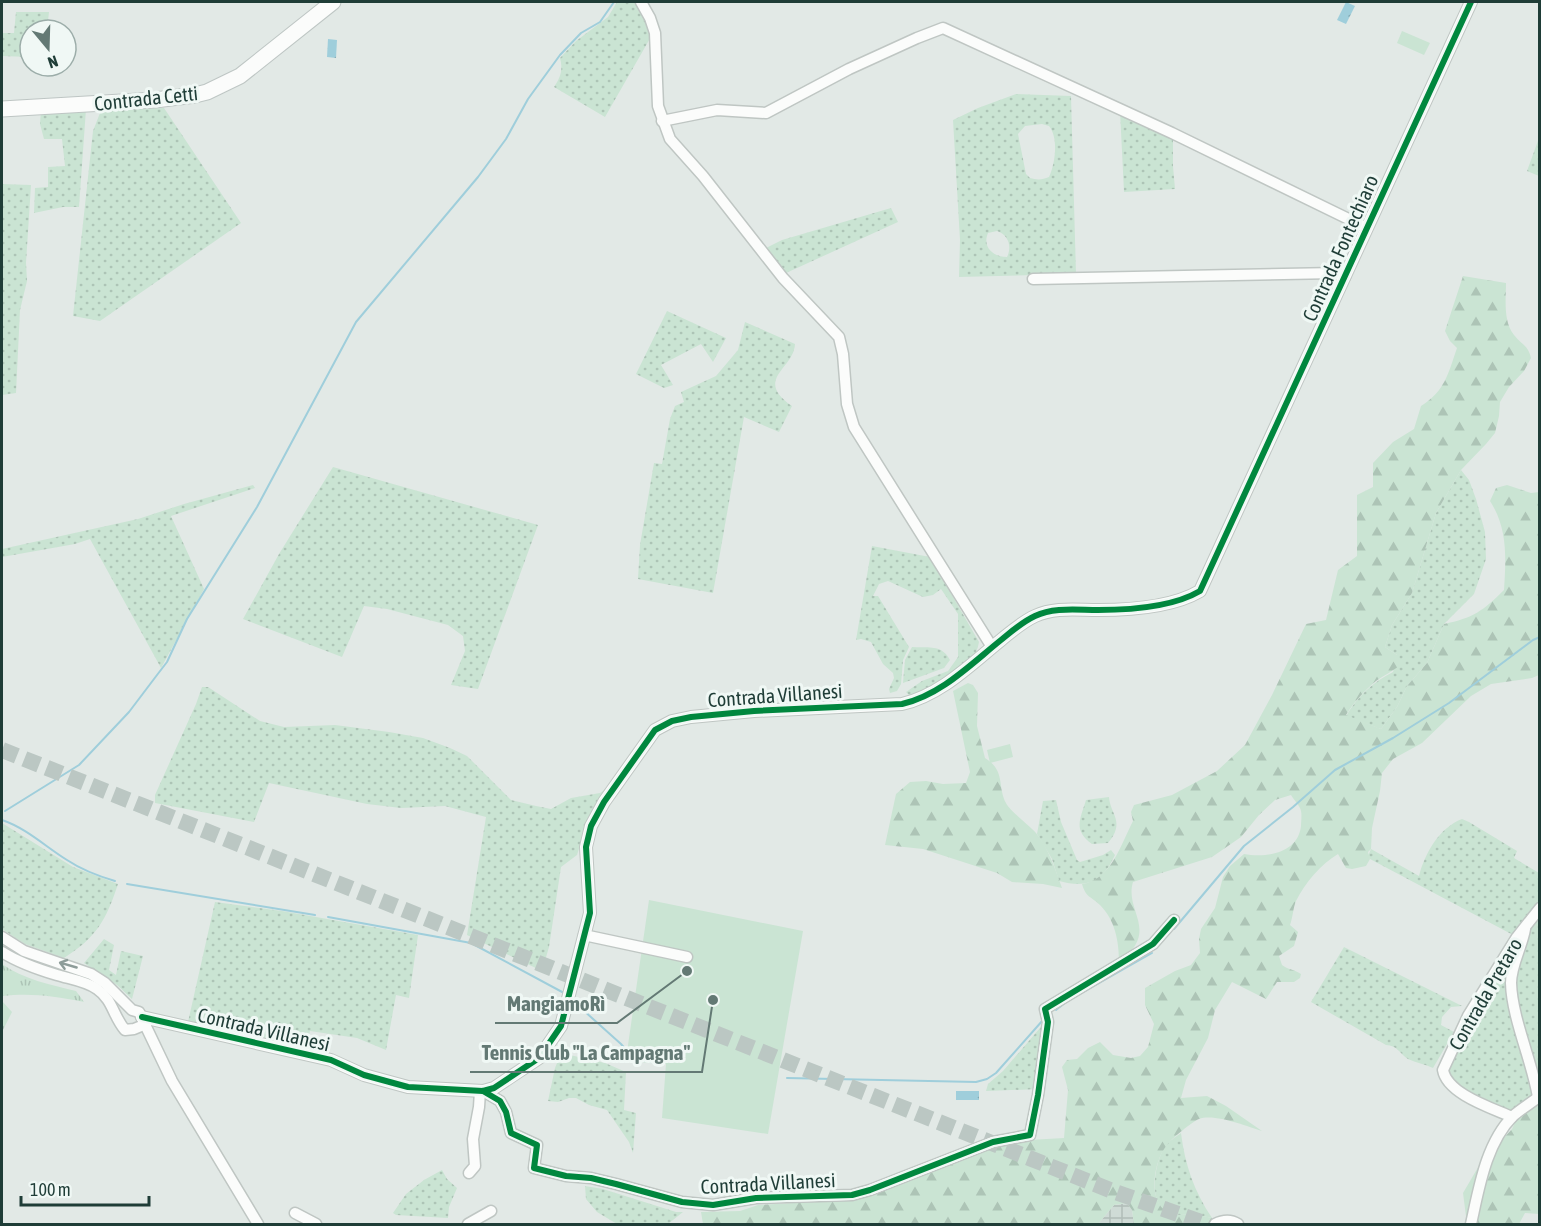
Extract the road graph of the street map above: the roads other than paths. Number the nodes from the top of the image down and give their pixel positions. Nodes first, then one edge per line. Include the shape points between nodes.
1 (333, 2) edge
2 (641, 2) edge
3 (1471, 2) edge
4 (2, 109) edge
5 (662, 121) junction
6 (1367, 228) junction
7 (1345, 277) junction
8 (1033, 279) dead end
9 (1239, 508) joint
10 (992, 647) junction
11 (1539, 908) edge
12 (1174, 920) dead end
13 (1526, 926) junction
14 (584, 935) junction
15 (2, 937) edge
16 (2, 952) edge
17 (687, 957) dead end
18 (116, 1014) junction
19 (140, 1017) junction
20 (482, 1091) junction
21 (1539, 1097) edge
22 (1512, 1117) junction
23 (469, 1173) dead end
24 (491, 1211) dead end
25 (295, 1213) dead end
26 (258, 1224) edge
27 (316, 1224) edge
28 (468, 1224) edge
29 (1215, 1224) edge
30 (1238, 1224) edge
31 (1472, 1224) edge

1 - 4 main road, Contrada Cetti via 240,76 207,92 154,100
2 - 5 street via 655,33
3 - 6 street, Contrada Fontechiaro
5 - 6 street via 717,110 766,113 849,69 943,28
5 - 10 street via 670,139 783,278 839,337 847,404 854,427
6 - 7 street, Contrada Fontechiaro
7 - 8 street via 1336,273
7 - 9 street, Contrada Fontechiaro
9 - 10 street, Contrada Villanesi via 1200,591 1188,598 1118,610 1051,610 1019,625
10 - 14 street, Contrada Villanesi via 927,696 902,704 691,717 656,730 591,826 586,847 590,913
11 - 13 street, Contrada Pretaro
12 - 20 street, Contrada Villanesi via 1139,954 1045,1009 1048,1022 1030,1135 993,1142 852,1195 782,1196 695,1204 534,1168 537,1145 511,1132 500,1101
13 - 21 street via 1511,984
13 - 22 street, Contrada Pretaro via 1468,1016 1443,1070 1455,1090
14 - 17 street
14 - 20 street, Contrada Villanesi via 561,1026 552,1040 539,1058 494,1088
19 -> 15 street via 91,974 24,951
16 - 18 street via 17,962 96,988 113,1005
18 - 19 street
18 - 19 street via 125,1030 134,1029
19 - 20 street, Contrada Villanesi via 331,1060 364,1075 408,1087
19 - 26 street via 172,1081
20 - 23 street via 473,1139 475,1166
21 - 22 street
22 - 31 street via 1493,1144
24 - 28 street
25 - 27 street
29 - 30 street via 1223,1220

